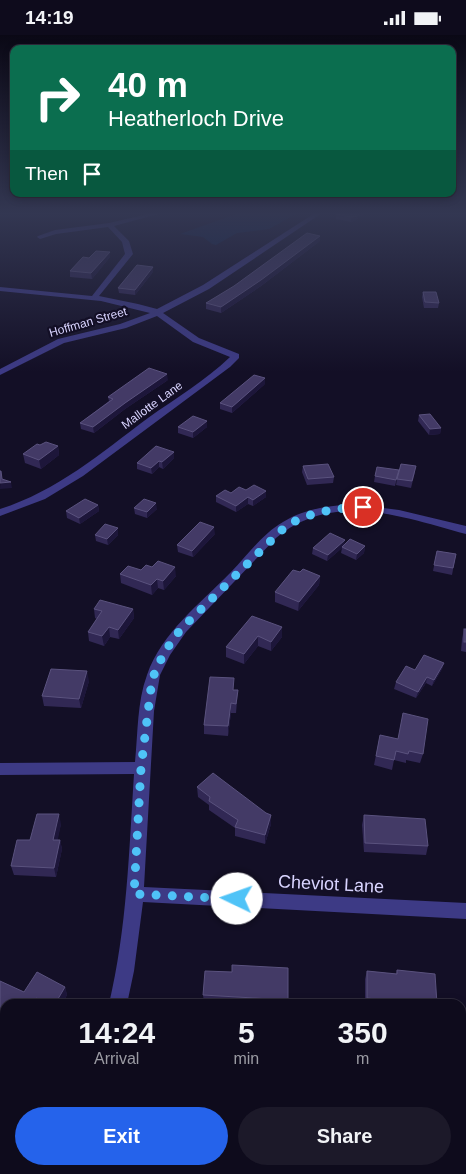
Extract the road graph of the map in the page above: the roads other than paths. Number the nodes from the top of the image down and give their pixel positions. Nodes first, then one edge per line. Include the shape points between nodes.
1 (119, 266) edge
2 (238, 266) edge
3 (0, 289) edge
4 (93, 299) junction
5 (157, 312) junction
6 (0, 372) edge
7 (0, 513) edge
8 (466, 530) edge
9 (141, 768) junction
10 (0, 769) edge
11 (134, 894) junction
12 (466, 911) edge
13 (119, 999) edge

1 - 4 street
2 - 5 street, Hoffman Street via 200,291
3 - 4 street
4 - 5 street
5 - 6 street, Hoffman Street via 123,326 61,341
5 - 7 street, Mallotte Lane via 189,336 236,356 60,487 35,501
8 - 9 street via 363,507 328,509 286,526 171,642 152,680
9 - 10 street
9 - 11 street
11 - 12 street, Cheviot Lane
11 - 13 street

